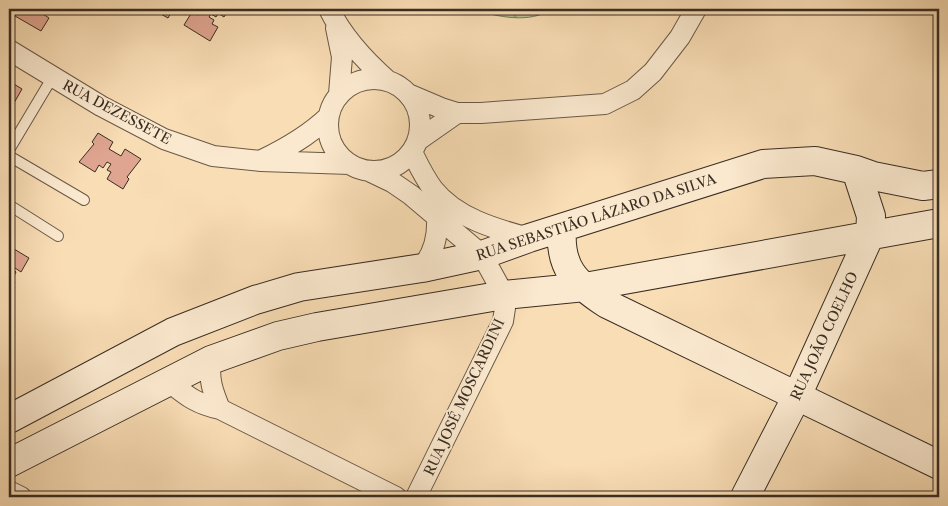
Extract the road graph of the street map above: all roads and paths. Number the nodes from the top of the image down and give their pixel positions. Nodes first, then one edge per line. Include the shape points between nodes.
1 (696, 9) edge
2 (332, 15) edge
3 (9, 50) edge
4 (52, 78) junction
5 (388, 81) junction
6 (339, 94) junction
7 (408, 94) junction
8 (457, 112) junction
9 (328, 117) junction
10 (414, 146) junction
11 (9, 150) edge
12 (9, 156) edge
13 (261, 161) junction
14 (350, 164) junction
15 (856, 170) junction
16 (369, 171) junction
17 (939, 184) edge
18 (84, 200) dead end
19 (9, 205) edge
20 (437, 217) junction
21 (939, 223) edge
22 (562, 228) junction
23 (870, 234) junction
24 (58, 236) dead end
25 (529, 238) junction
26 (482, 255) junction
27 (422, 268) junction
28 (641, 276) junction
29 (585, 287) junction
30 (504, 295) junction
31 (644, 321) junction
32 (211, 360) junction
33 (168, 381) junction
34 (797, 396) junction
35 (220, 409) junction
36 (9, 418) edge
37 (9, 463) edge
38 (939, 465) edge
39 (9, 491) edge
40 (21, 497) edge
41 (396, 497) edge
42 (416, 497) edge
43 (746, 497) edge

1 - 8 street via 680,37 653,72 633,90 605,104 491,113
2 - 5 street via 359,53
2 - 6 street via 342,57
3 - 4 street, RUA DEZESSETE
4 - 11 lane
4 - 13 street, RUA DEZESSETE via 164,139 212,156
5 - 6 street via 361,80
5 - 7 street
6 - 9 street
7 - 8 street
7 - 10 street via 419,116 420,128
8 - 10 street
9 - 13 street via 293,145
9 - 14 street via 332,144
10 - 16 street via 393,167
10 - 25 street via 424,176 447,202 493,228
12 - 18 lane
13 - 14 street, RUA DEZESSETE
14 - 16 street
15 - 17 street, RUA SEBASTIÃO LÁZARO DA SILVA via 923,186
15 - 22 street, RUA SEBASTIÃO LÁZARO DA SILVA via 815,161 762,164
15 - 23 street, RUA JOÃO COELHO via 872,216
16 - 20 street via 392,182
19 - 24 lane
20 - 26 street
20 - 27 street via 435,244
21 - 23 street
22 - 25 street, RUA SEBASTIÃO LÁZARO DA SILVA
22 - 29 street via 564,261 572,276
23 - 28 street
23 - 34 street, RUA JOÃO COELHO
25 - 26 street, RUA SEBASTIÃO LÁZARO DA SILVA
26 - 27 street, RUA SEBASTIÃO LÁZARO DA SILVA
26 - 30 street
27 - 36 street, RUA SEBASTIÃO LÁZARO DA SILVA via 299,287 255,300 173,332
28 - 29 street
28 - 31 street via 636,304
29 - 30 street
29 - 31 street via 619,311
30 - 32 street via 317,327 278,336
30 - 42 street, RUA JOSÉ MOSCARDINI via 503,321
31 - 34 street
32 - 33 street
32 - 35 street via 211,387
33 - 35 street via 203,406
33 - 37 street
34 - 38 street
34 - 43 street, RUA JOÃO COELHO
35 - 41 street
39 - 40 street

